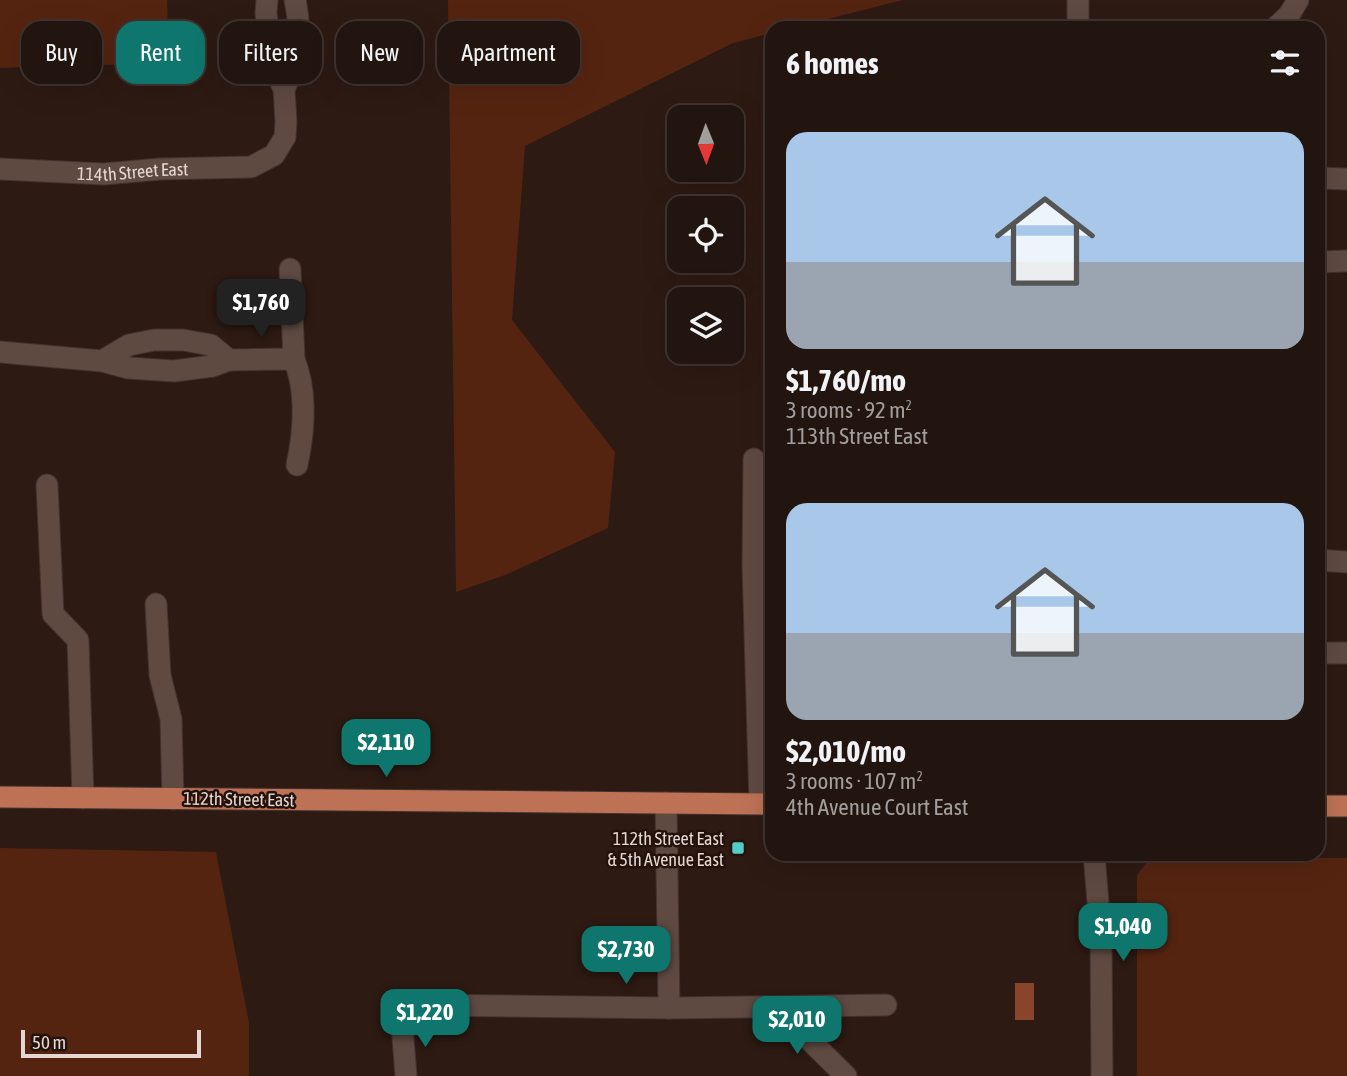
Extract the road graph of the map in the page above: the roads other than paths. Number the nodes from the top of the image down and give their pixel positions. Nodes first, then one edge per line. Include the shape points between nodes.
1 (267, 0) edge
2 (295, 0) edge
3 (1078, 0) edge
4 (1298, 0) edge
5 (1079, 21) edge
6 (1283, 21) edge
7 (284, 89) junction
8 (0, 169) edge
9 (1325, 178) edge
10 (1344, 179) edge
11 (1347, 261) edge
12 (1325, 262) edge
13 (290, 269) dead end
14 (0, 352) edge
15 (294, 359) junction
16 (102, 360) junction
17 (229, 360) junction
18 (754, 459) dead end
19 (297, 465) dead end
20 (47, 485) dead end
21 (1325, 560) edge
22 (1347, 562) edge
23 (156, 604) dead end
24 (1325, 653) edge
25 (1347, 653) edge
26 (765, 785) edge
27 (0, 797) edge
28 (83, 798) junction
29 (173, 799) junction
30 (666, 803) junction
31 (765, 803) edge
32 (1325, 806) edge
33 (1347, 806) edge
34 (1095, 861) edge
35 (886, 1005) dead end
36 (668, 1008) junction
37 (777, 1008) junction
38 (405, 1076) edge
39 (846, 1076) edge
40 (1102, 1076) edge

1 - 7 street via 271,62
2 - 7 street via 299,32 294,69
3 - 5 street
4 - 6 street
7 - 8 street, 114th Street East via 285,137 274,155 251,167 104,174
9 - 10 street
11 - 12 street
13 - 15 street
14 - 16 street
15 - 17 street
15 - 19 street via 300,373 302,414
16 - 17 street via 128,368 174,370
16 - 17 street via 130,345 183,340 211,345
18 - 26 street via 753,566
20 - 28 street via 53,614 78,640
21 - 22 street
23 - 29 street via 160,675 171,719
24 - 25 street
27 - 28 main road, 112th Street East
28 - 29 main road, 112th Street East
29 - 30 main road, 112th Street East
30 - 31 main road, 112th Street East
30 - 36 street
32 - 33 main road
34 - 40 street via 1101,939
35 - 37 street
36 - 37 street
36 - 38 street via 427,1005 406,1014 402,1025
37 - 39 street

